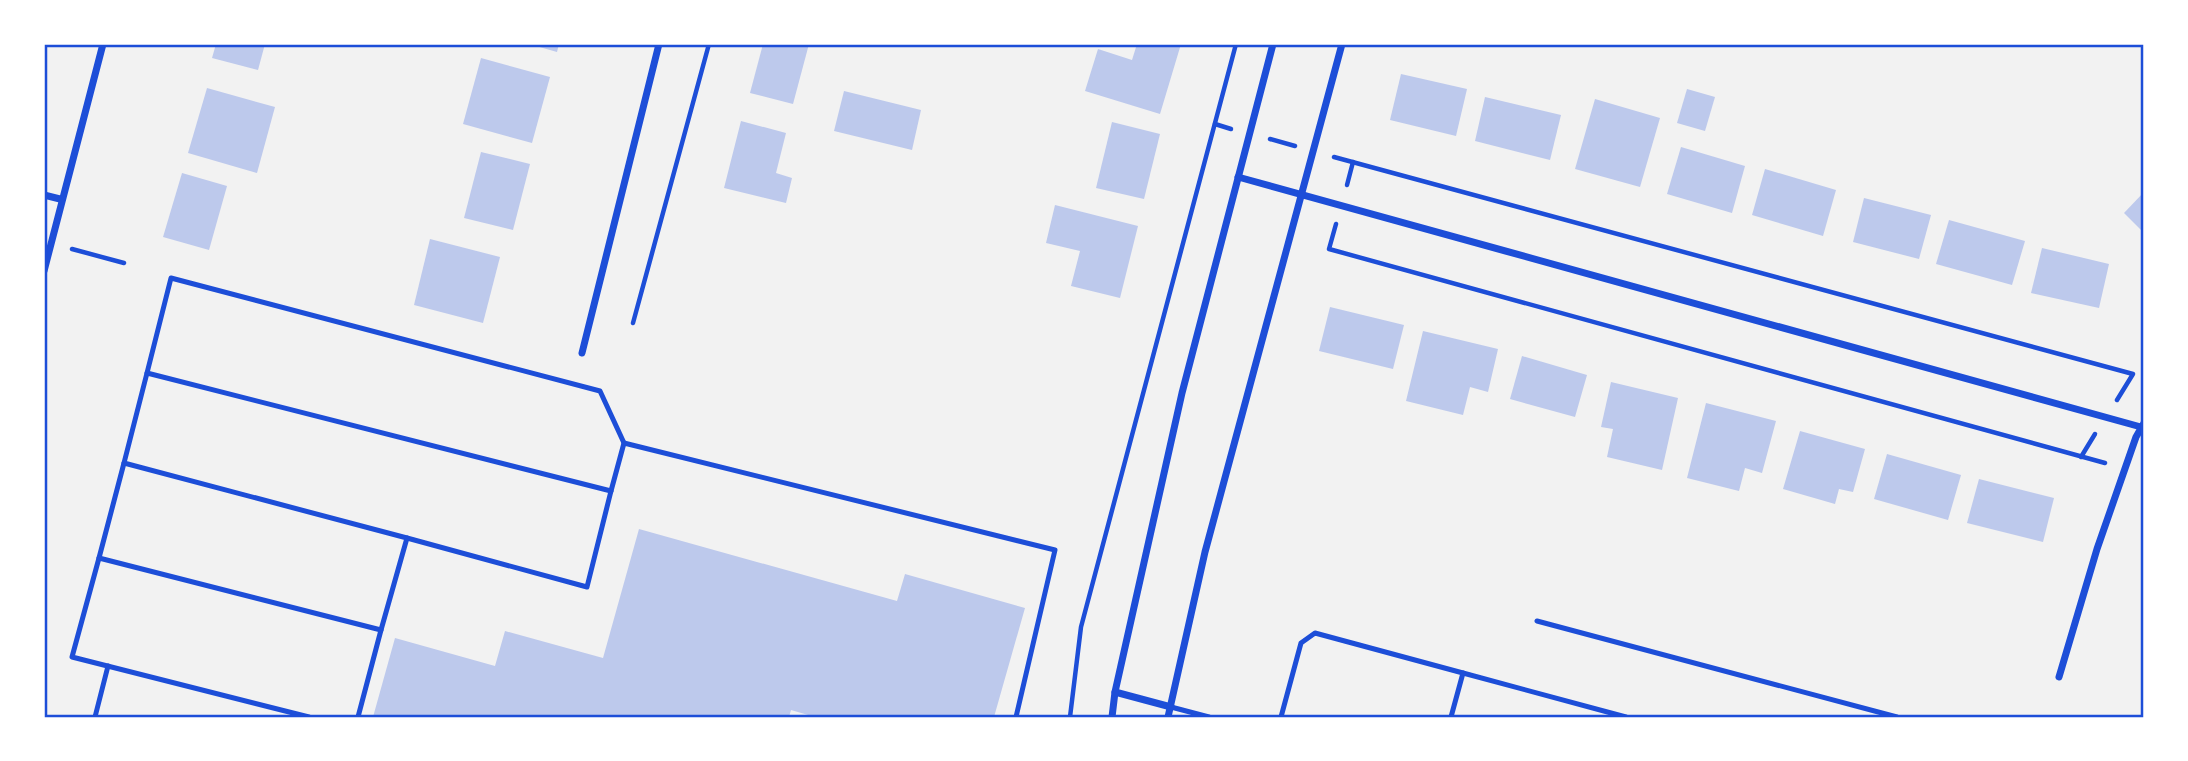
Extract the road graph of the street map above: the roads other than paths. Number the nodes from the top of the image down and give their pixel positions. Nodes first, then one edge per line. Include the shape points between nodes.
1 (103, 44) edge
2 (659, 44) edge
3 (1273, 44) edge
4 (1342, 44) edge
5 (1238, 177) junction
6 (1303, 193) junction
7 (44, 195) edge
8 (60, 199) junction
9 (44, 271) edge
10 (582, 353) dead end
11 (147, 373) junction
12 (2143, 425) edge
13 (624, 443) junction
14 (124, 463) junction
15 (611, 491) junction
16 (407, 538) junction
17 (99, 558) junction
18 (1537, 621) dead end
19 (382, 630) junction
20 (108, 666) junction
21 (1463, 674) junction
22 (2059, 677) dead end
23 (1115, 692) junction
24 (1171, 707) junction
25 (95, 717) edge
26 (309, 717) edge
27 (358, 717) edge
28 (1016, 717) edge
29 (1112, 717) edge
30 (1168, 717) edge
31 (1209, 717) edge
32 (1281, 717) edge
33 (1451, 717) edge
34 (1626, 717) edge
35 (1897, 717) edge

1 - 8 street
2 - 10 street
3 - 5 street
4 - 6 street
5 - 6 street
5 - 23 street via 1182,393
6 - 12 street
6 - 24 street via 1205,552
7 - 8 street
8 - 9 street
11 - 13 lane via 171,278 600,391
11 - 14 lane
11 - 15 lane
12 - 22 street via 2097,549
13 - 15 lane
13 - 28 lane via 1055,550
14 - 16 lane
14 - 17 lane
15 - 16 lane via 587,587
16 - 19 lane
17 - 19 lane
17 - 20 lane via 72,657
18 - 35 lane
19 - 27 lane
20 - 25 lane
20 - 26 lane
21 - 32 lane via 1315,633 1301,643
21 - 33 lane
21 - 34 lane
23 - 24 street
23 - 29 street
24 - 30 street
24 - 31 lane

